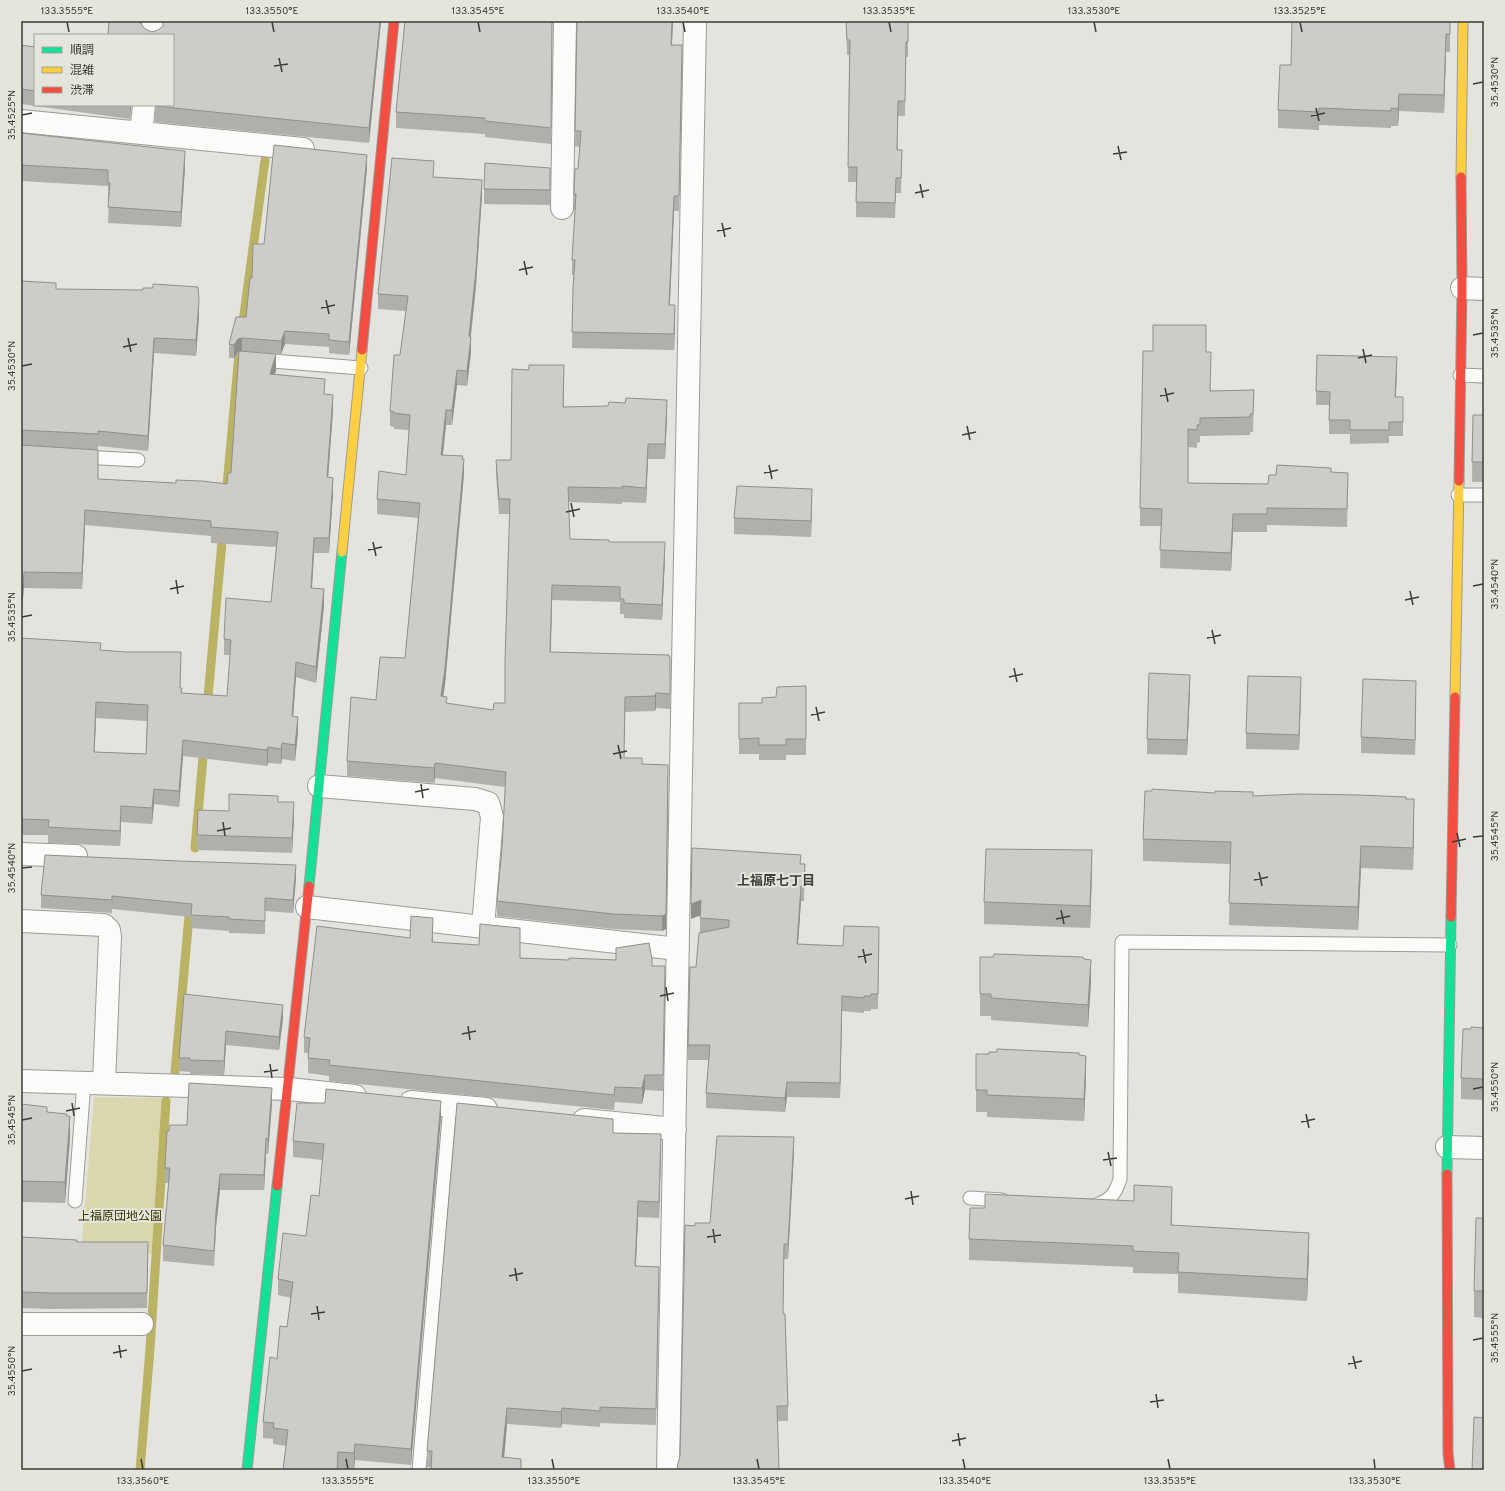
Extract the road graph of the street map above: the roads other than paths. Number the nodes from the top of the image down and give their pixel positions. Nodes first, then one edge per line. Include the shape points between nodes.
1 (153, 21) edge
2 (394, 21) edge
3 (566, 21) edge
4 (695, 21) edge
5 (1463, 21) edge
6 (152, 34) edge
7 (144, 106) edge
8 (21, 121) edge
9 (141, 133) junction
10 (320, 150) edge
11 (359, 154) edge
12 (382, 157) junction
13 (562, 208) dead end
14 (1462, 288) junction
15 (1484, 289) edge
16 (250, 360) edge
17 (361, 368) junction
18 (1460, 376) junction
19 (1484, 376) edge
20 (68, 456) edge
21 (138, 460) dead end
22 (1458, 495) junction
23 (1484, 495) edge
24 (319, 786) junction
25 (21, 854) edge
26 (92, 857) edge
27 (288, 865) edge
28 (311, 866) junction
29 (307, 907) junction
30 (21, 921) edge
31 (483, 927) junction
32 (1450, 945) junction
33 (678, 949) junction
34 (21, 1081) edge
35 (94, 1083) junction
36 (289, 1089) junction
37 (450, 1106) junction
38 (504, 1111) edge
39 (566, 1118) edge
40 (675, 1129) junction
41 (1447, 1147) junction
42 (1484, 1148) edge
43 (970, 1198) dead end
44 (75, 1201) dead end
45 (1018, 1202) edge
46 (1082, 1206) edge
47 (21, 1324) edge
48 (142, 1324) dead end
49 (247, 1470) edge
50 (419, 1470) edge
51 (668, 1470) edge
52 (1450, 1470) edge

1 - 6 street
2 - 12 street
3 - 13 street
4 - 33 street
5 - 14 street
7 - 9 street
8 - 9 street
9 - 10 street
11 - 12 street
12 - 17 street
14 - 15 street
14 - 18 street
16 - 17 lane
17 - 24 street
18 - 19 lane
18 - 22 street
20 - 21 lane
22 - 23 lane
22 - 32 street
24 - 28 street
24 - 31 street via 475,799 488,803 492,817
25 - 26 street
27 - 28 street
28 - 29 street
29 - 31 street
29 - 36 street
30 - 35 street via 104,925 109,930
31 - 33 street
32 - 41 street
32 - 46 lane via 1122,942 1120,1179 1117,1189 1105,1202
33 - 40 street
34 - 35 street
35 - 36 street
35 - 44 lane
36 - 37 street
36 - 49 street
37 - 38 street
37 - 50 lane
39 - 40 street
40 - 51 street
41 - 42 street
41 - 52 street
43 - 45 lane
47 - 48 street

